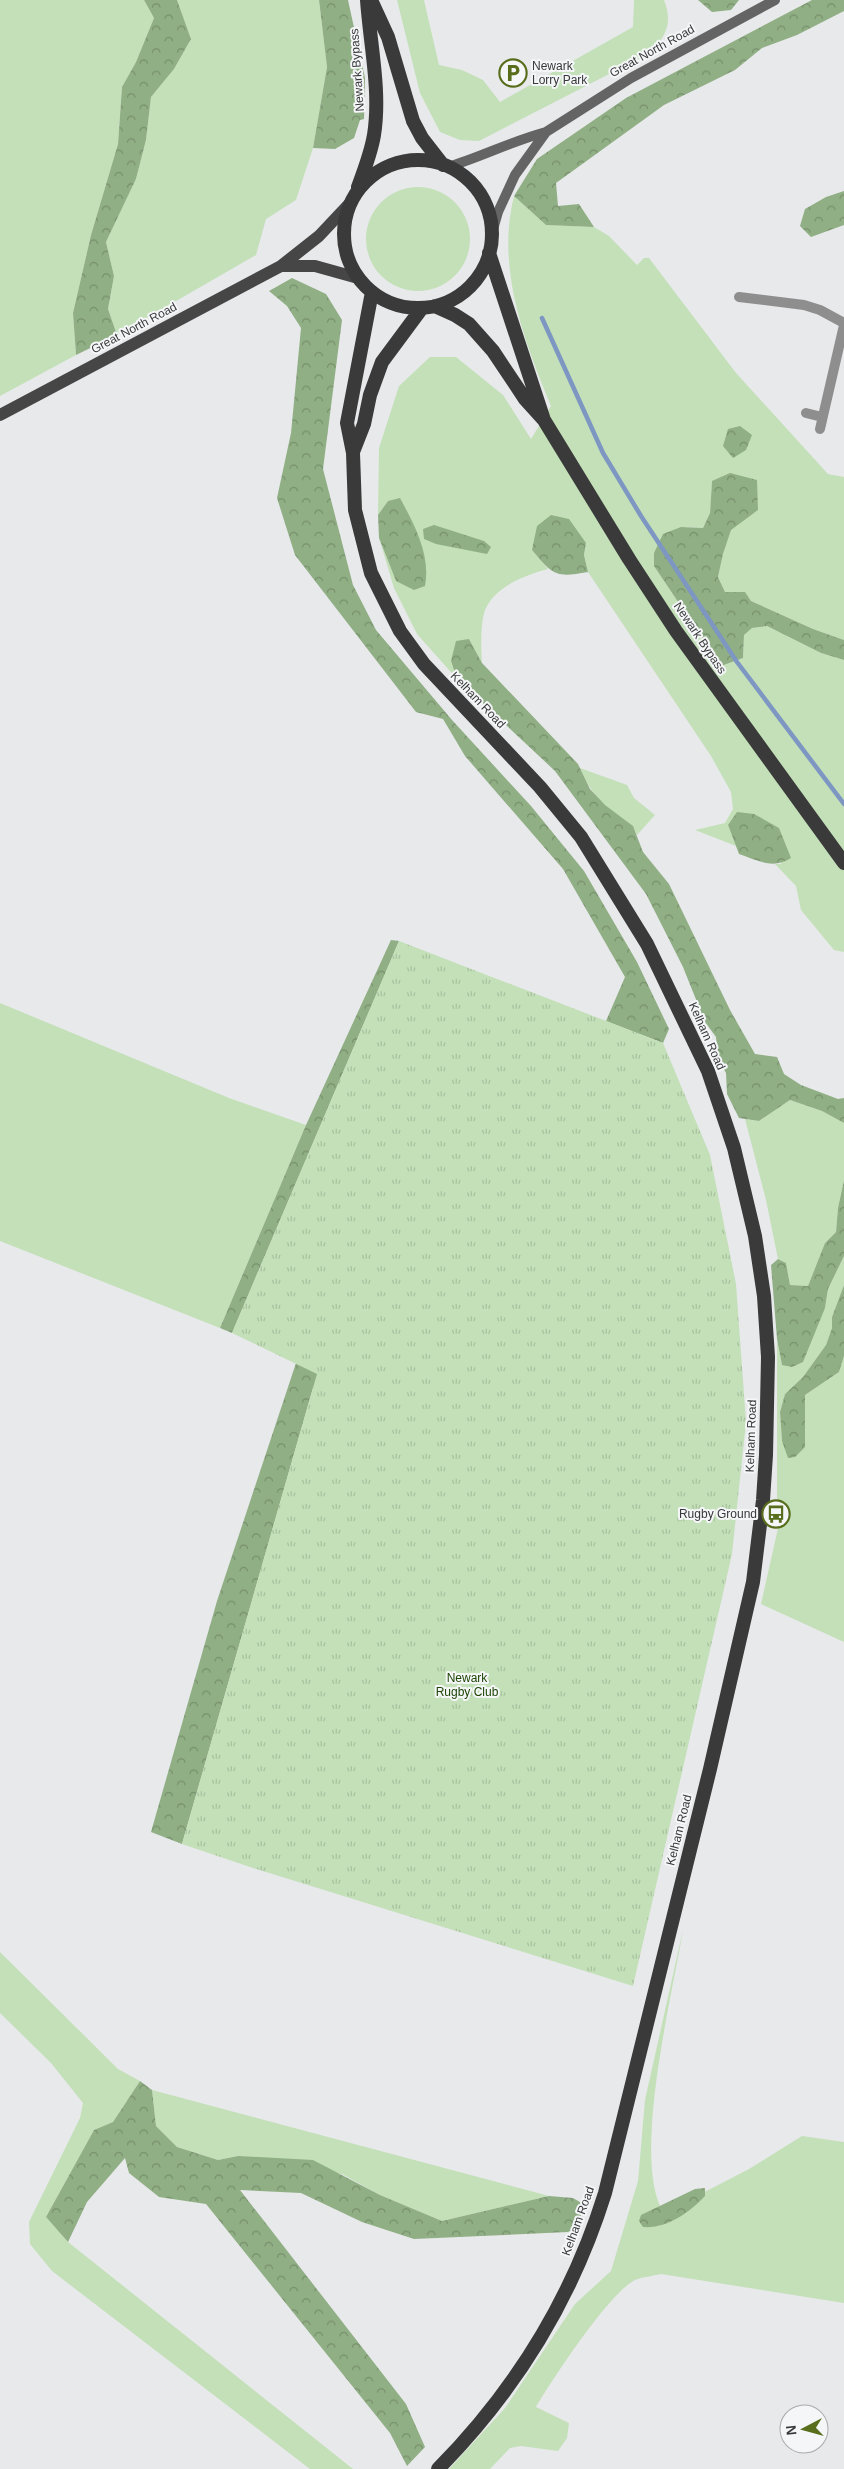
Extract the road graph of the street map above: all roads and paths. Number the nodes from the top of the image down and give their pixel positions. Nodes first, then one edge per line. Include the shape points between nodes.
1 (367, 0) edge
2 (371, 0) edge
3 (775, 0) edge
4 (546, 132) junction
5 (446, 166) junction
6 (353, 199) junction
7 (492, 233) junction
8 (489, 253) junction
9 (281, 266) junction
10 (358, 278) junction
11 (372, 292) junction
12 (738, 297) dead end
13 (428, 307) junction
14 (844, 324) edge
15 (806, 413) dead end
16 (0, 415) edge
17 (822, 417) junction
18 (544, 420) junction
19 (820, 429) dead end
20 (353, 453) junction
21 (844, 864) edge
22 (438, 2469) edge

1 - 6 highway, Newark Bypass via 375,127 367,162
2 - 5 highway via 388,37 413,121 422,138
3 - 4 main road, Great North Road via 631,78
4 - 5 main road, Great North Road
4 - 7 main road, Great North Road via 515,175
5 - 6 highway via 414,160 391,166 370,178
5 - 7 highway via 466,178 481,196
6 - 9 main road, Great North Road via 313,241
6 - 10 highway via 344,225 344,241 350,264
7 - 8 highway
8 - 13 highway via 482,271 470,287 454,299
8 - 18 highway, Newark Bypass
9 - 10 main road, Great North Road via 316,266
9 - 16 main road, Great North Road
10 - 11 highway
11 - 13 highway via 395,305
11 - 20 highway, Kelham Road via 347,423
12 - 14 street via 804,305
13 - 18 highway, Newark Bypass via 455,315 468,324 493,351 525,399
13 - 20 highway, Kelham Road via 382,362
14 - 17 street
15 - 17 street
17 - 19 street
18 - 21 highway, Newark Bypass via 676,631
20 - 22 highway, Kelham Road via 359,533 371,573 400,631 424,664 540,787 581,837 647,944 708,1071 731,1140 755,1236 764,1296 768,1357 766,1464 753,1582 605,2193 570,2285 533,2352 487,2416

